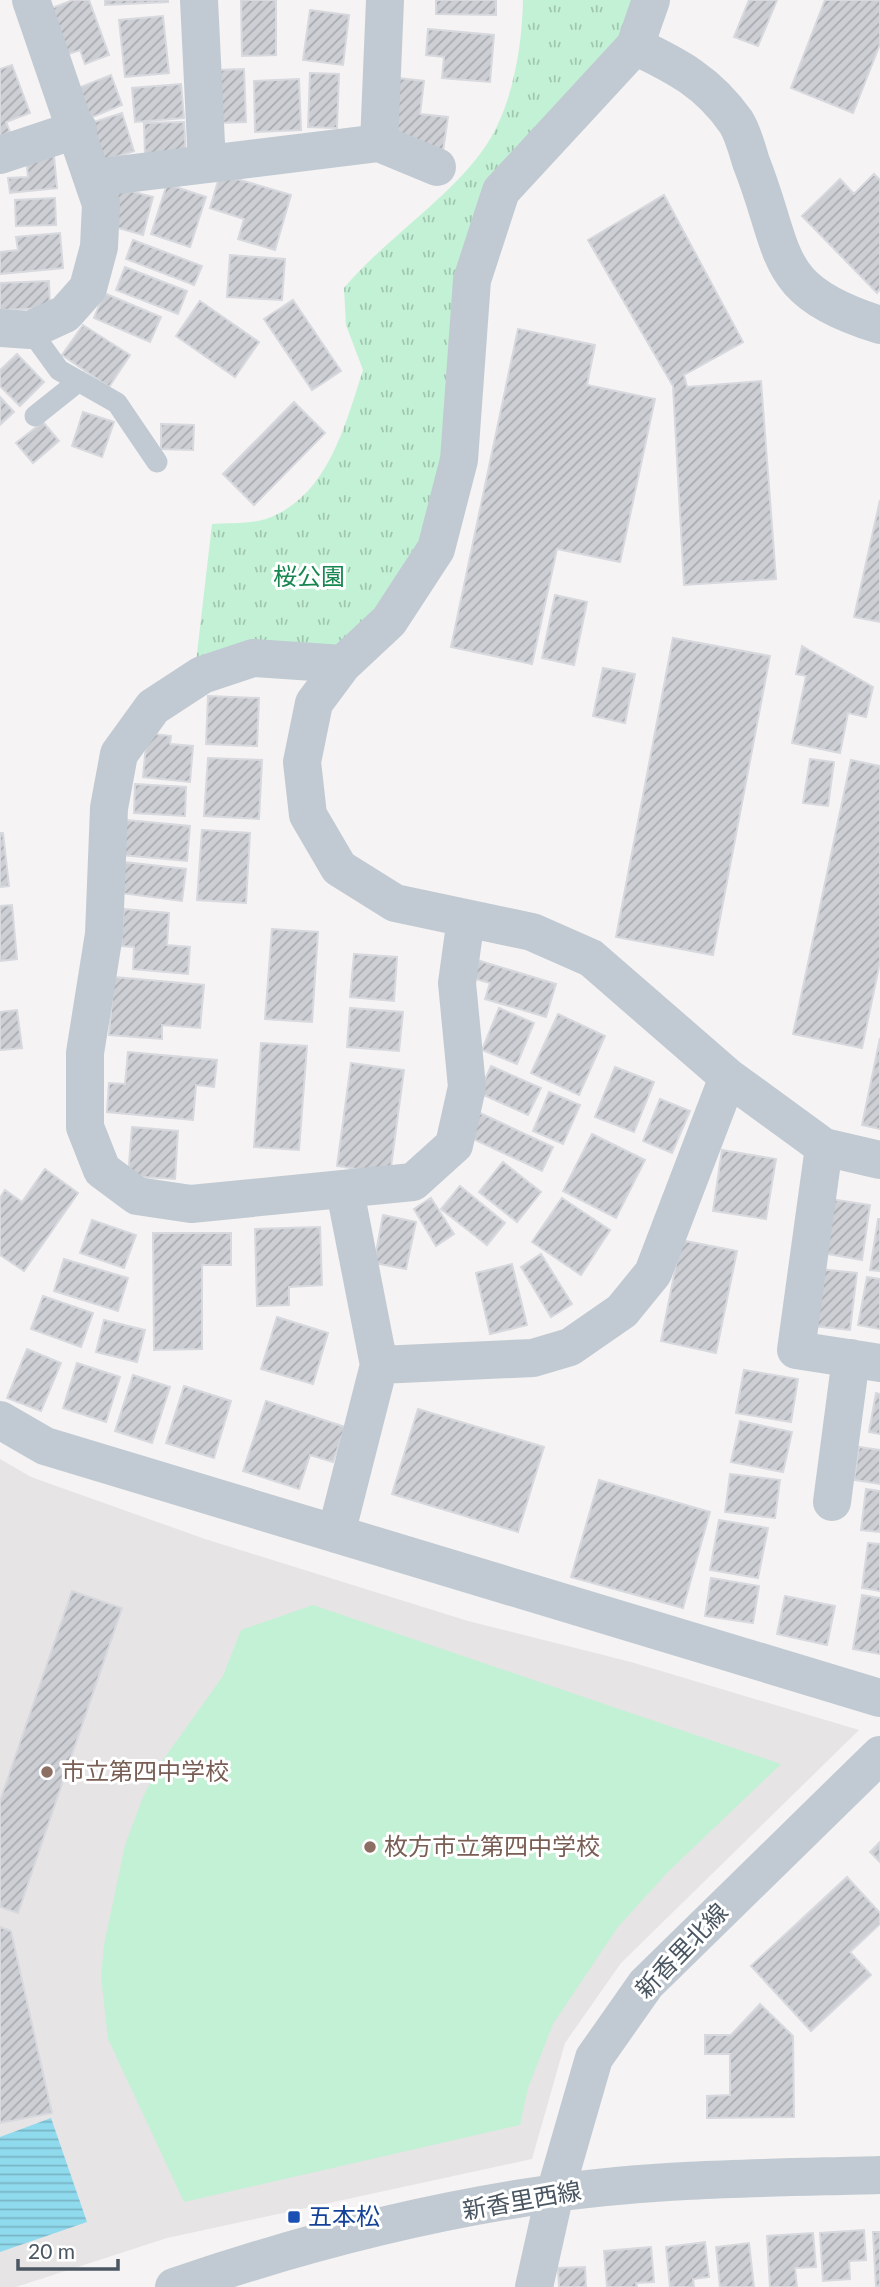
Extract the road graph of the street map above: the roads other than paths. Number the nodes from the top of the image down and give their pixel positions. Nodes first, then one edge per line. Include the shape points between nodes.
1 (30, 0) edge
2 (199, 0) edge
3 (385, 0) edge
4 (652, 0) edge
5 (635, 46) junction
6 (78, 129) junction
7 (379, 143) junction
8 (0, 155) edge
9 (207, 164) junction
10 (437, 167) dead end
11 (93, 178) junction
12 (880, 325) edge
13 (15, 329) edge
14 (79, 381) junction
15 (35, 416) dead end
16 (157, 462) dead end
17 (342, 664) junction
18 (466, 918) junction
19 (728, 1077) junction
20 (824, 1147) junction
21 (880, 1160) edge
22 (345, 1191) junction
23 (866, 1361) edge
24 (379, 1365) junction
25 (0, 1420) edge
26 (832, 1503) dead end
27 (336, 1534) junction
28 (880, 1698) edge
29 (880, 1755) edge
30 (880, 2175) edge
31 (555, 2193) junction
32 (174, 2287) edge
33 (534, 2287) edge

1 - 6 street
2 - 9 street
3 - 7 street
4 - 5 street
5 - 12 street via 691,73 736,123 759,180 778,251 800,286 840,313
5 - 17 street via 501,191 472,280 459,460 436,550 388,621
6 - 8 street
6 - 11 street
7 - 9 street
7 - 10 street
9 - 11 street
11 - 13 street via 101,204 99,247 88,288 65,314
13 - 14 lane via 59,370
14 - 15 lane
14 - 16 lane via 117,403
17 - 18 street via 314,703 302,762 309,815 339,868 395,903
17 - 22 street via 253,658 202,675 153,707 119,754 109,808 104,934 85,1066 85,1127 102,1170 137,1196 191,1204
18 - 19 street via 533,932 591,958
18 - 22 street via 457,983 467,1087 454,1145 413,1182
19 - 20 street
19 - 24 street via 653,1273 622,1311 570,1347 533,1358
20 - 21 street
20 - 23 street via 796,1350
22 - 24 street
23 - 26 street
24 - 27 street
25 - 27 street via 45,1446
27 - 28 street
29 - 31 street, 新香里北線 via 646,1984 594,2058
30 - 31 street, 新香里西線 via 681,2180
31 - 32 street, 新香里西線 via 388,2225
31 - 33 street, 新香里北線

